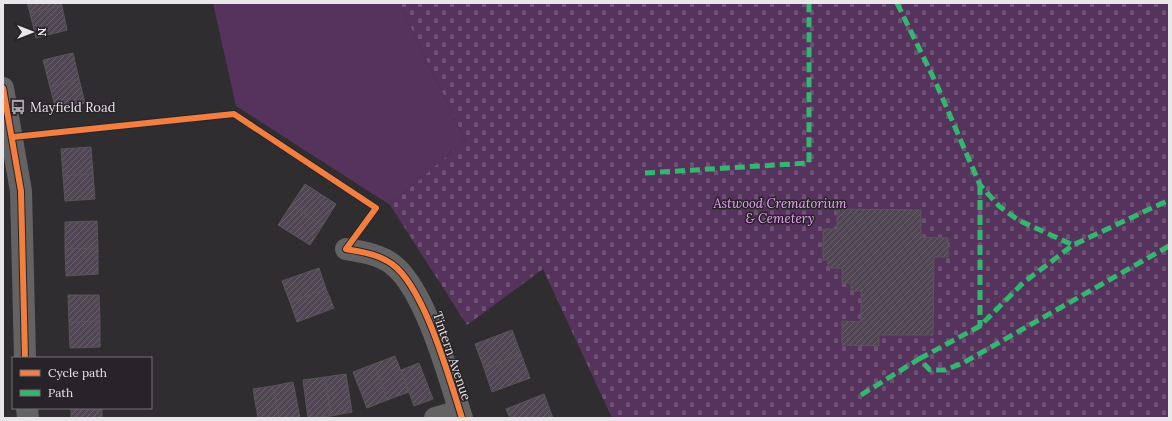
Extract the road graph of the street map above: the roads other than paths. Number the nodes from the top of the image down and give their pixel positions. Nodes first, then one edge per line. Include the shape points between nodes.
1 (3, 88) edge
2 (346, 249) dead end
3 (25, 357) edge
4 (461, 414) edge
5 (435, 418) edge

1 - 3 street via 21,191
2 - 4 street, Tintern Avenue via 377,255 392,264 409,282 424,309
4 - 5 street

